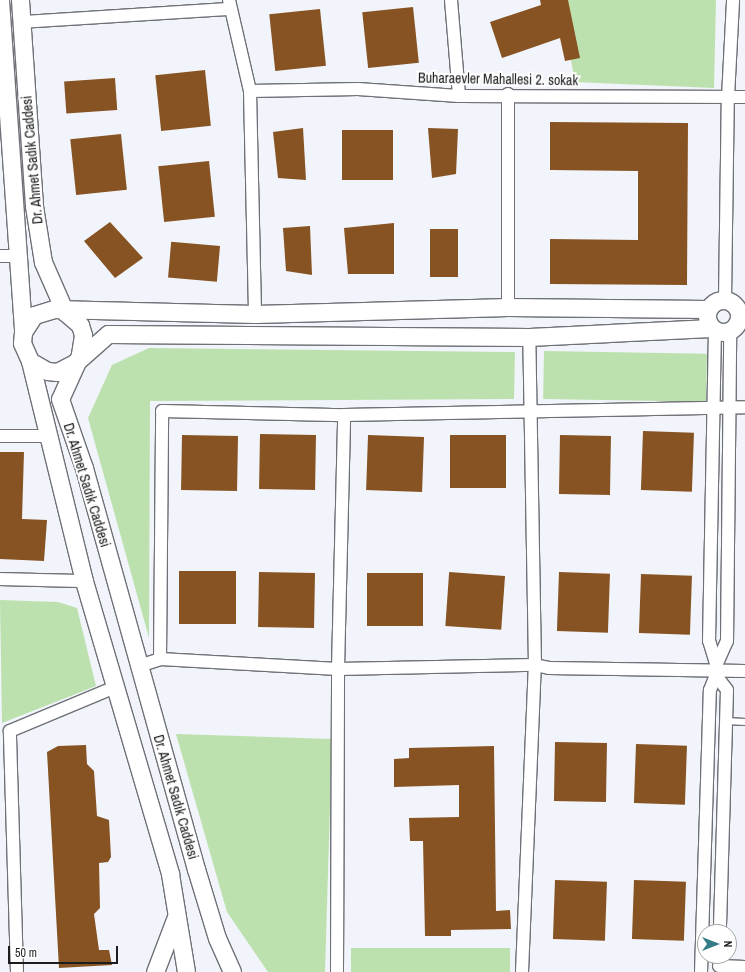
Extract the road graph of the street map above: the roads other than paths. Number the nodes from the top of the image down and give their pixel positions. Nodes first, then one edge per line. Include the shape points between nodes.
1 (0, 0) edge
2 (20, 0) edge
3 (451, 0) edge
4 (733, 0) edge
5 (229, 4) edge
6 (22, 22) junction
7 (4, 83) edge
8 (250, 92) junction
9 (508, 94) junction
10 (459, 96) junction
11 (745, 96) edge
12 (728, 97) junction
13 (0, 256) edge
14 (17, 256) junction
15 (735, 303) edge
16 (508, 307) junction
17 (708, 309) junction
18 (65, 312) junction
19 (255, 314) junction
20 (727, 329) edge
21 (23, 332) junction
22 (529, 337) junction
23 (30, 361) junction
24 (75, 363) junction
25 (728, 406) junction
26 (745, 407) edge
27 (714, 408) junction
28 (530, 411) junction
29 (344, 415) junction
30 (0, 436) edge
31 (47, 436) junction
32 (0, 579) edge
33 (84, 581) junction
34 (160, 659) junction
35 (534, 665) junction
36 (140, 666) junction
37 (338, 669) junction
38 (718, 669) junction
39 (745, 671) edge
40 (115, 686) junction
41 (726, 721) junction
42 (745, 722) edge
43 (177, 911) junction
44 (720, 924) edge
45 (719, 965) edge
46 (745, 967) edge
47 (17, 972) edge
48 (155, 972) edge
49 (186, 972) edge
50 (232, 972) edge
51 (337, 972) edge
52 (522, 972) edge
53 (701, 972) edge

1 - 7 street, Dr. Ahmet Sadık Caddesi
2 - 6 street, Dr. Ahmet Sadık Caddesi
3 - 10 street
4 - 12 street
5 - 6 street
5 - 8 street
6 - 18 street, Dr. Ahmet Sadık Caddesi via 34,206 43,262
7 - 14 street, Dr. Ahmet Sadık Caddesi
8 - 10 street, Buharaevler Mahallesi 2. sokak via 358,89
8 - 19 street
9 - 10 street, Buharaevler Mahallesi 2. sokak
9 - 12 street, Buharaevler Mahallesi 2. sokak
9 - 16 street
11 - 12 street, Buharaevler Mahallesi 2. sokak
12 - 15 street
13 - 14 street
14 - 21 street, Dr. Ahmet Sadık Caddesi
15 - 17 street via 715,302
15 - 20 street via 739,319
16 - 17 street
16 - 19 street
17 - 20 street via 707,319
18 - 19 street
18 - 21 street via 39,313
18 - 24 street, Dr. Ahmet Sadık Caddesi via 80,325 83,335 80,355
20 - 22 street
20 - 25 street
20 - 27 street
21 - 23 street via 24,353
22 - 24 street via 108,334
22 - 28 street
23 - 24 street via 52,372
23 - 31 street
24 - 36 street, Dr. Ahmet Sadık Caddesi via 60,398
25 - 26 street
25 - 27 street
25 - 38 street via 727,641
27 - 28 street
27 - 38 street via 709,641
28 - 29 street
28 - 35 street
29 - 34 street via 162,411
29 - 37 street
30 - 31 street
31 - 33 street
32 - 33 street
33 - 40 street
34 - 36 street
34 - 37 street
35 - 37 street
35 - 38 street via 550,668
35 - 52 street
36 - 50 street, Dr. Ahmet Sadık Caddesi via 217,938
37 - 51 street
38 - 39 street
38 - 41 street via 727,690
38 - 53 street via 710,690
40 - 43 street via 170,874
40 - 47 street via 10,731
41 - 42 lane
41 - 44 street
43 - 48 street
43 - 49 street
45 - 46 street

